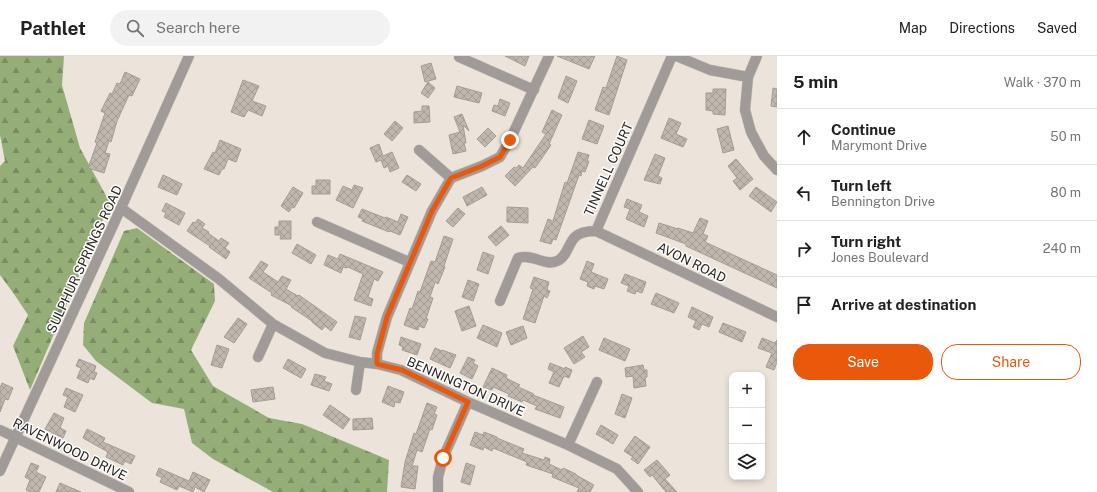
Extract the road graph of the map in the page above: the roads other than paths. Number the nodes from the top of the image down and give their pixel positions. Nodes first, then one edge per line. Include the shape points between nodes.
1 (189, 56) edge
2 (549, 56) edge
3 (672, 56) edge
4 (676, 56) edge
5 (757, 56) edge
6 (459, 57) dead end
7 (748, 77) junction
8 (534, 90) junction
9 (419, 150) dead end
10 (777, 170) edge
11 (451, 178) junction
12 (121, 208) junction
13 (317, 222) dead end
14 (596, 231) junction
15 (409, 262) junction
16 (500, 301) dead end
17 (777, 317) edge
18 (274, 324) junction
19 (258, 357) dead end
20 (360, 362) junction
21 (377, 364) junction
22 (597, 382) dead end
23 (356, 390) dead end
24 (468, 402) junction
25 (0, 430) edge
26 (16, 437) junction
27 (568, 445) junction
28 (0, 471) edge
29 (129, 492) edge
30 (438, 492) edge
31 (638, 492) edge

1 - 12 street, SULPHUR SPRINGS ROAD
2 - 8 street
3 - 14 street, TINNELL COURT
4 - 7 street via 710,70
5 - 7 street
6 - 8 street
7 - 10 street via 745,110 751,132 764,156
8 - 11 street via 500,157
9 - 11 street
11 - 15 street via 432,211
12 - 18 street, BENNINGTON DRIVE via 219,279
12 - 26 street, SULPHUR SPRINGS ROAD
13 - 15 street
14 - 16 street, TINNELL COURT via 576,236 558,261 544,262 526,256 518,258
14 - 17 street, AVON ROAD
15 - 21 street via 387,317 377,354
18 - 19 street
18 - 20 street, BENNINGTON DRIVE via 325,353
20 - 21 street, BENNINGTON DRIVE
20 - 23 street
21 - 24 street, BENNINGTON DRIVE via 402,370
22 - 27 street
24 - 27 street, BENNINGTON DRIVE
24 - 30 street via 443,458 438,477
25 - 26 street, RAVENWOOD DRIVE
26 - 28 street, SULPHUR SPRINGS ROAD
26 - 29 street, RAVENWOOD DRIVE
27 - 31 street, BENNINGTON DRIVE via 617,469

